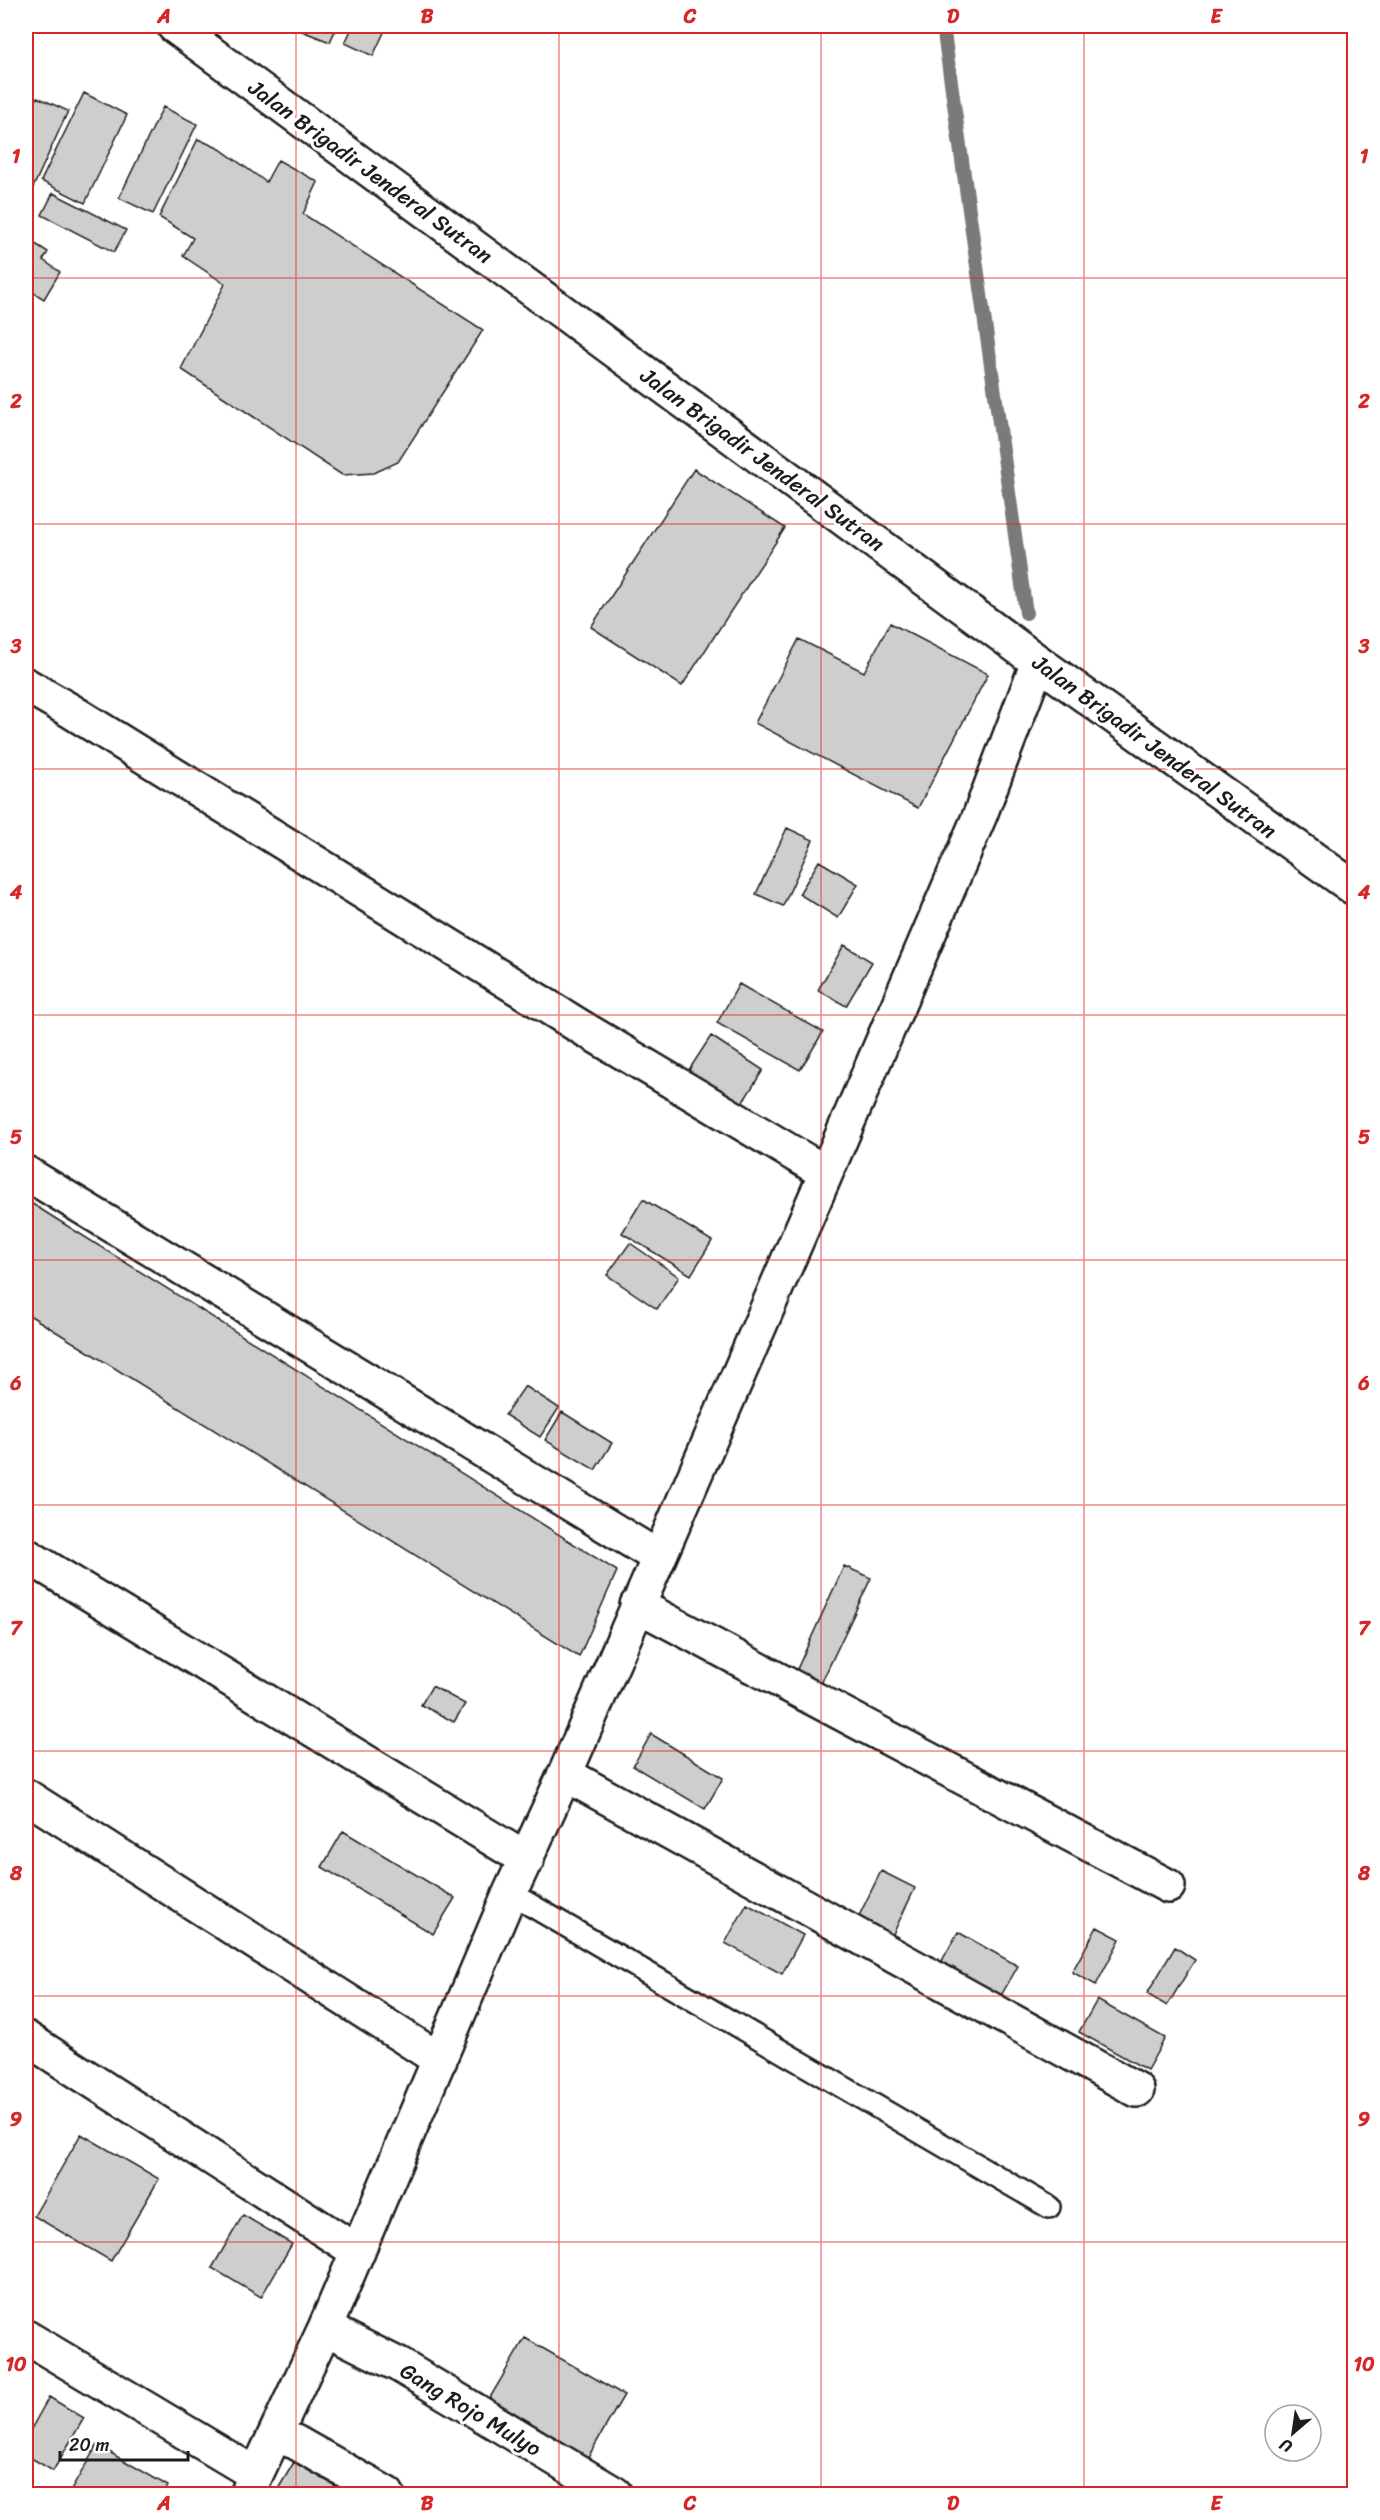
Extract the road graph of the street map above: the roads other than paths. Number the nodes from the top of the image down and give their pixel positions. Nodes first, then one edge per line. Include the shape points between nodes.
1 (174, 26) edge
2 (1038, 662) junction
3 (26, 685) edge
4 (1354, 888) edge
5 (26, 1173) edge
6 (826, 1173) junction
7 (26, 1555) edge
8 (658, 1557) junction
9 (647, 1610) junction
10 (565, 1774) junction
11 (26, 1796) edge
12 (527, 1860) junction
13 (1168, 1886) dead end
14 (522, 1899) junction
15 (26, 2038) edge
16 (440, 2060) junction
17 (1137, 2090) dead end
18 (1049, 2207) dead end
19 (358, 2253) junction
20 (332, 2331) junction
21 (26, 2337) edge
22 (285, 2439) junction
23 (251, 2484) edge
24 (379, 2490) edge
25 (615, 2494) edge

1 - 2 street, Jalan Brigadir Jenderal Sutran
2 - 4 street, Jalan Brigadir Jenderal Sutran
2 - 6 street via 980,815
3 - 6 street via 579,1026
5 - 8 street
6 - 8 street
7 - 12 street
8 - 9 street
9 - 10 street
9 - 13 street
10 - 12 street
10 - 17 street
11 - 16 street
12 - 14 street
14 - 16 street
14 - 18 lane
15 - 19 street
16 - 19 street
19 - 20 street
20 - 22 street
20 - 25 street, Gang Rojo Mulyo via 399,2365
21 - 23 street
22 - 23 street
22 - 24 street

